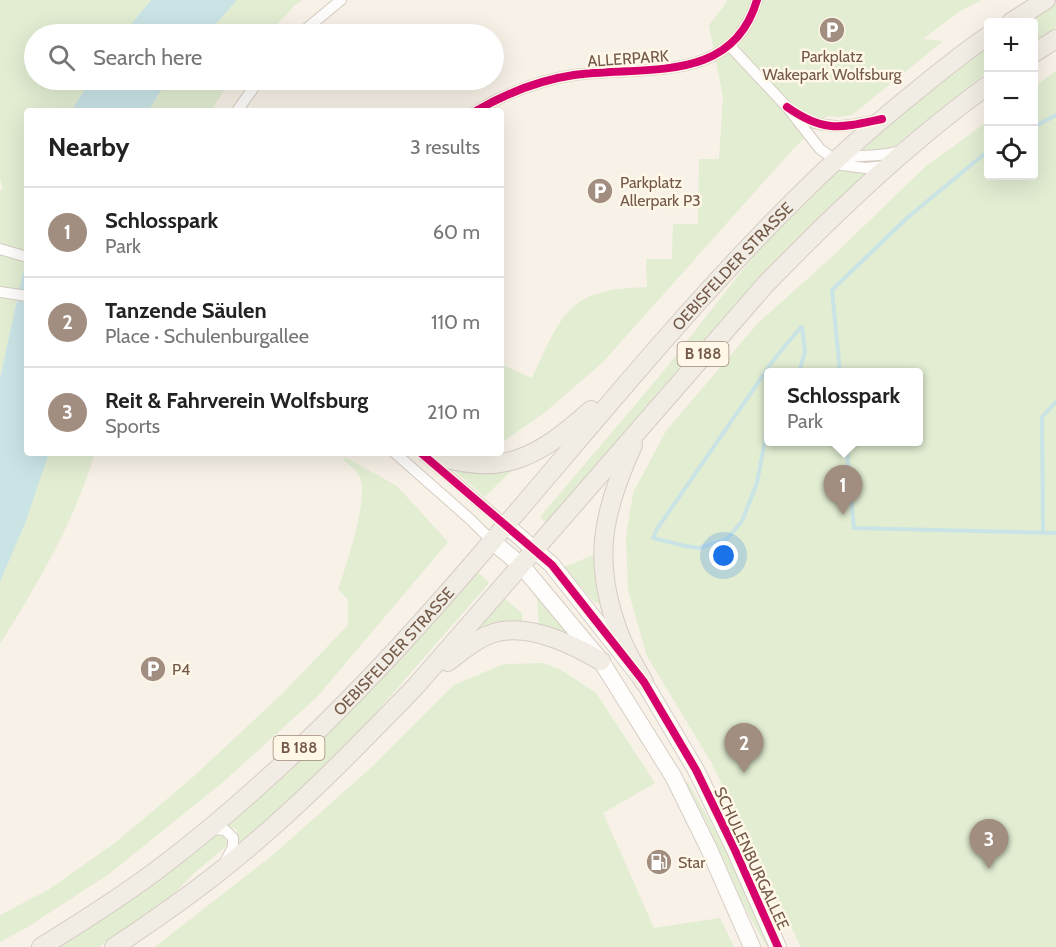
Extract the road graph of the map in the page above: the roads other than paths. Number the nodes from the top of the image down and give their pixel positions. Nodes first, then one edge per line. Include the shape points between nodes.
1 (340, 0) edge
2 (757, 0) edge
3 (1046, 0) edge
4 (1017, 18) edge
5 (312, 24) edge
6 (984, 39) edge
7 (1056, 39) edge
8 (729, 45) junction
9 (1038, 50) edge
10 (984, 88) edge
11 (252, 90) edge
12 (787, 107) junction
13 (239, 108) edge
14 (482, 108) edge
15 (882, 119) junction
16 (907, 149) junction
17 (836, 160) junction
18 (888, 165) junction
19 (0, 249) edge
20 (24, 256) edge
21 (0, 292) edge
22 (24, 296) edge
23 (639, 367) junction
24 (642, 424) junction
25 (398, 456) edge
26 (425, 456) edge
27 (436, 456) edge
28 (506, 525) junction
29 (492, 541) junction
30 (536, 550) junction
31 (522, 566) junction
32 (601, 661) junction
33 (644, 682) junction
34 (416, 686) junction
35 (696, 770) junction
36 (673, 777) junction
37 (210, 829) junction
38 (221, 871) junction
39 (41, 947) edge
40 (114, 947) edge
41 (752, 947) edge
42 (778, 947) edge

1 - 5 street
2 - 8 street, ALLERPARK via 751,17
3 - 4 main road
6 - 15 main road, OEBISFELDER STRASSE / B 188
7 - 9 main road
8 - 12 street
8 - 14 street, ALLERPARK via 685,67 572,75 513,93
10 - 16 main road, B 188
11 - 13 street
12 - 15 street via 806,121 842,128
12 - 17 street via 820,149
15 - 17 main road, OEBISFELDER STRASSE / B 188
16 - 17 street via 876,157
16 - 18 main road, B 188
17 - 18 street via 842,165 865,168
17 - 23 main road, OEBISFELDER STRASSE / B 188 via 726,270
18 - 24 main road, B 188 via 765,285
19 - 20 street
21 - 22 street
23 - 27 main road via 556,440 517,460 476,465
23 - 28 main road, OEBISFELDER STRASSE / B 188
24 - 30 main road, B 188
24 - 33 main road via 609,505 602,543 604,581 619,635
25 - 29 street
26 - 28 street
28 - 29 main road, B 188
28 - 30 street, SCHULENBURGALLEE
29 - 31 street
29 - 37 main road, OEBISFELDER STRASSE / B 188 via 420,625 325,723
30 - 31 main road, B 188
30 - 33 street, SCHULENBURGALLEE via 572,588
31 - 32 street
31 - 34 main road, B 188
32 - 34 main road via 544,634 494,633 472,643
32 - 36 street
33 - 35 street, SCHULENBURGALLEE
34 - 38 main road, B 188 via 295,807
35 - 36 street
35 - 42 street, SCHULENBURGALLEE
36 - 41 street
37 - 38 street via 225,830 233,838 233,847
37 - 39 main road, OEBISFELDER STRASSE / B 188 via 156,872
38 - 40 main road, B 188

